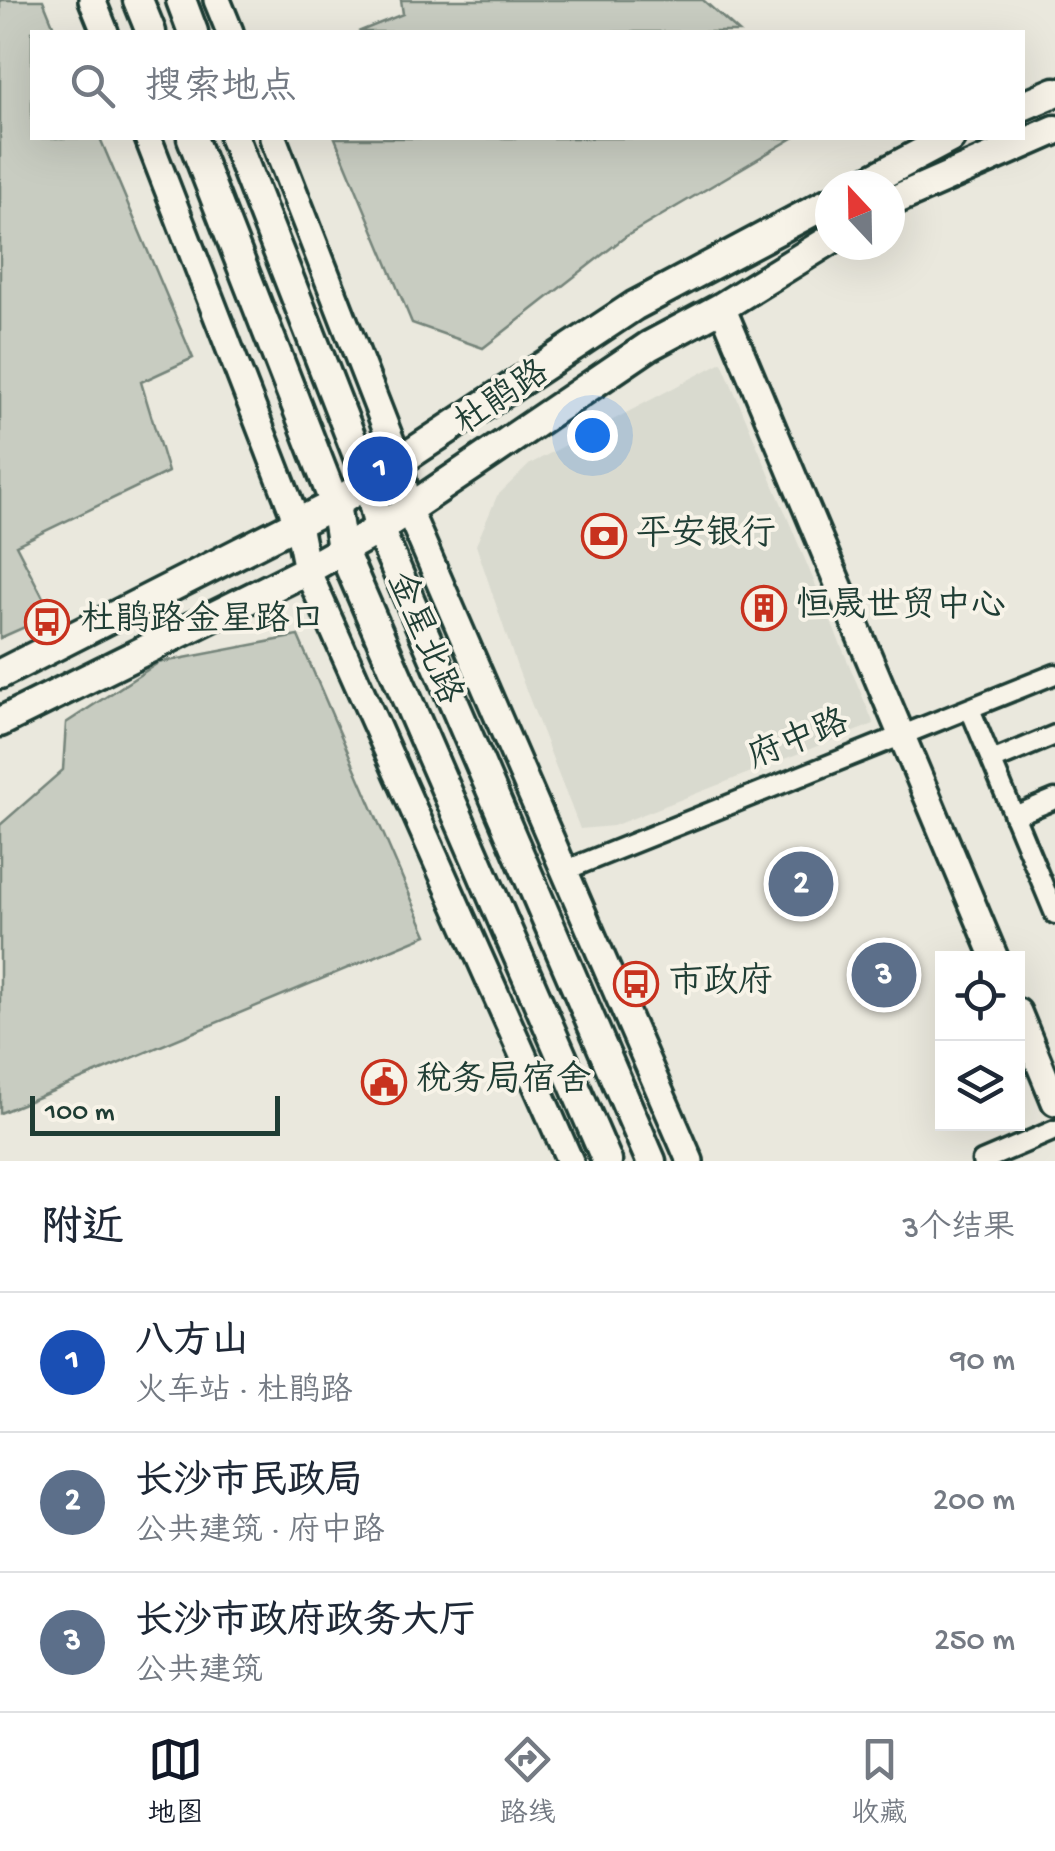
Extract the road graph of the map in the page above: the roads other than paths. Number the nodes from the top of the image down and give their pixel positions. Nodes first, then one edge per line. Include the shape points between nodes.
1 (92, 0) edge
2 (138, 0) edge
3 (180, 0) edge
4 (217, 0) edge
5 (105, 30) edge
6 (150, 30) edge
7 (192, 30) edge
8 (229, 30) edge
9 (1055, 92) edge
10 (1025, 105) edge
11 (1055, 130) edge
12 (149, 140) edge
13 (193, 140) edge
14 (235, 140) edge
15 (273, 140) edge
16 (946, 140) edge
17 (889, 170) edge
18 (905, 195) edge
19 (815, 210) edge
20 (815, 249) edge
21 (722, 307) junction
22 (400, 464) junction
23 (370, 484) junction
24 (335, 504) junction
25 (408, 509) junction
26 (298, 525) junction
27 (379, 529) junction
28 (342, 549) junction
29 (307, 570) junction
30 (0, 674) edge
31 (1055, 674) edge
32 (970, 708) junction
33 (0, 722) edge
34 (1055, 735) edge
35 (902, 736) junction
36 (992, 761) junction
37 (1055, 799) edge
38 (1014, 816) junction
39 (566, 870) junction
40 (1055, 914) edge
41 (992, 951) edge
42 (1025, 1029) edge
43 (1055, 1102) edge
44 (1055, 1130) edge
45 (570, 1161) edge
46 (607, 1161) edge
47 (651, 1161) edge
48 (690, 1161) edge
49 (982, 1161) edge

1 - 5 street
2 - 6 main road
3 - 7 main road
4 - 8 street
9 - 10 main road
11 - 18 main road
12 - 26 street
13 - 24 main road, 金星北路
14 - 23 main road, 金星北路
15 - 22 street
16 - 17 main road
19 - 22 main road, 杜鹃路 via 634,306
20 - 21 main road, 杜鹃路
21 - 25 main road, 杜鹃路 via 650,346
21 - 35 street
22 - 23 main road, 杜鹃路
22 - 25 street
23 - 24 main road, 杜鹃路
23 - 27 main road, 金星北路
24 - 26 main road, 杜鹃路
24 - 28 main road, 金星北路
25 - 27 main road, 杜鹃路
25 - 39 street
26 - 29 street
26 - 30 main road, 杜鹃路
27 - 28 main road, 杜鹃路
27 - 47 main road, 金星北路
28 - 29 main road, 杜鹃路
28 - 46 main road, 金星北路
29 - 33 main road, 杜鹃路
29 - 45 street
31 - 32 street, 府中路
32 - 35 street, 府中路
32 - 36 street
34 - 36 street
35 - 39 street, 府中路
35 - 41 street
36 - 38 street
37 - 38 street
38 - 40 street
39 - 48 street
42 - 43 street
44 - 49 street

